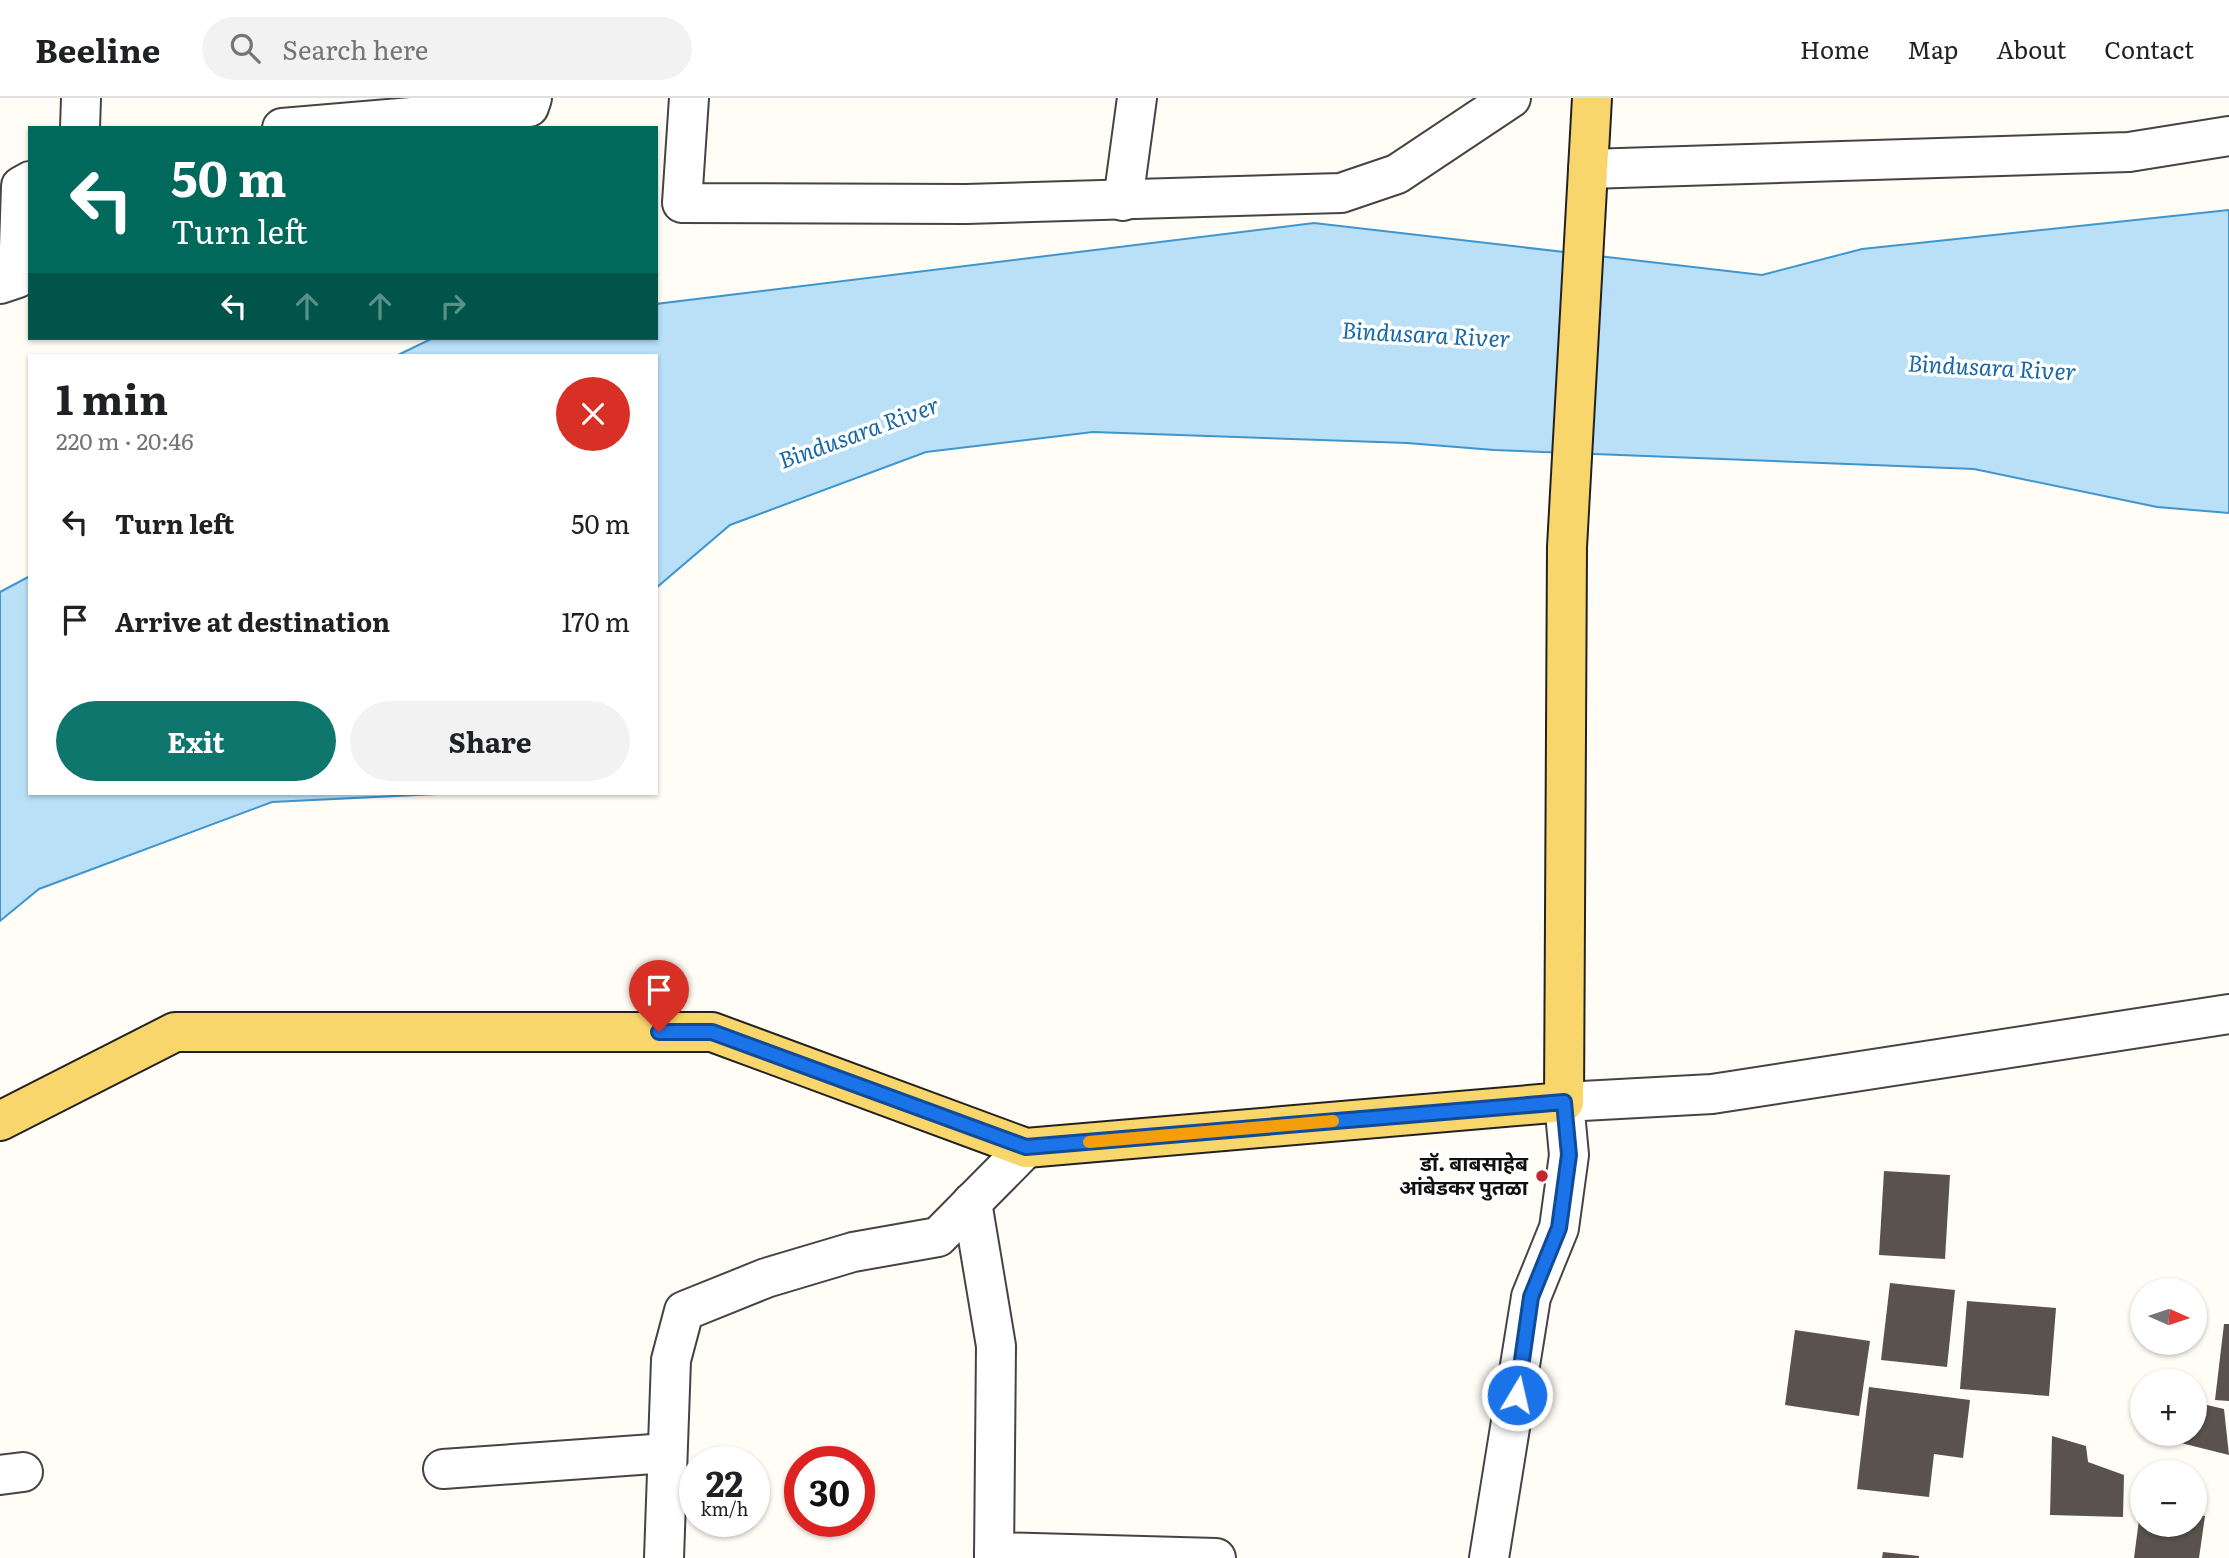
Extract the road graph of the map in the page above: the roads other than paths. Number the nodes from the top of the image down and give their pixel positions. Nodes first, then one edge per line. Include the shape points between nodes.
1 (81, 98) edge
2 (532, 98) edge
3 (689, 98) edge
4 (1138, 98) edge
5 (1511, 98) edge
6 (1592, 98) edge
7 (80, 126) edge
8 (305, 126) edge
9 (2229, 136) edge
10 (1588, 169) junction
11 (28, 182) edge
12 (1123, 201) junction
13 (0, 284) edge
14 (2229, 1014) edge
15 (1564, 1102) junction
16 (0, 1121) edge
17 (1026, 1147) junction
18 (972, 1202) junction
19 (667, 1453) junction
20 (443, 1469) dead end
21 (994, 1555) edge
22 (664, 1558) edge
23 (1216, 1558) edge
24 (1489, 1558) edge

1 - 7 street
2 - 8 street via 528,107
3 - 12 street via 682,203
4 - 12 street
5 - 12 street via 1397,174 1342,193
6 - 10 main road
9 - 10 street via 2129,152
10 - 15 main road via 1567,547
11 - 13 street via 21,186 18,278
14 - 15 street via 1712,1094
15 - 17 main road
15 - 24 street via 1569,1155 1559,1228 1531,1297
16 - 17 main road via 175,1032 712,1032
17 - 18 street
18 - 19 street via 938,1237 853,1252 711,1297 684,1311 671,1360
18 - 21 street via 996,1346
19 - 20 street
19 - 22 street
21 - 23 street

